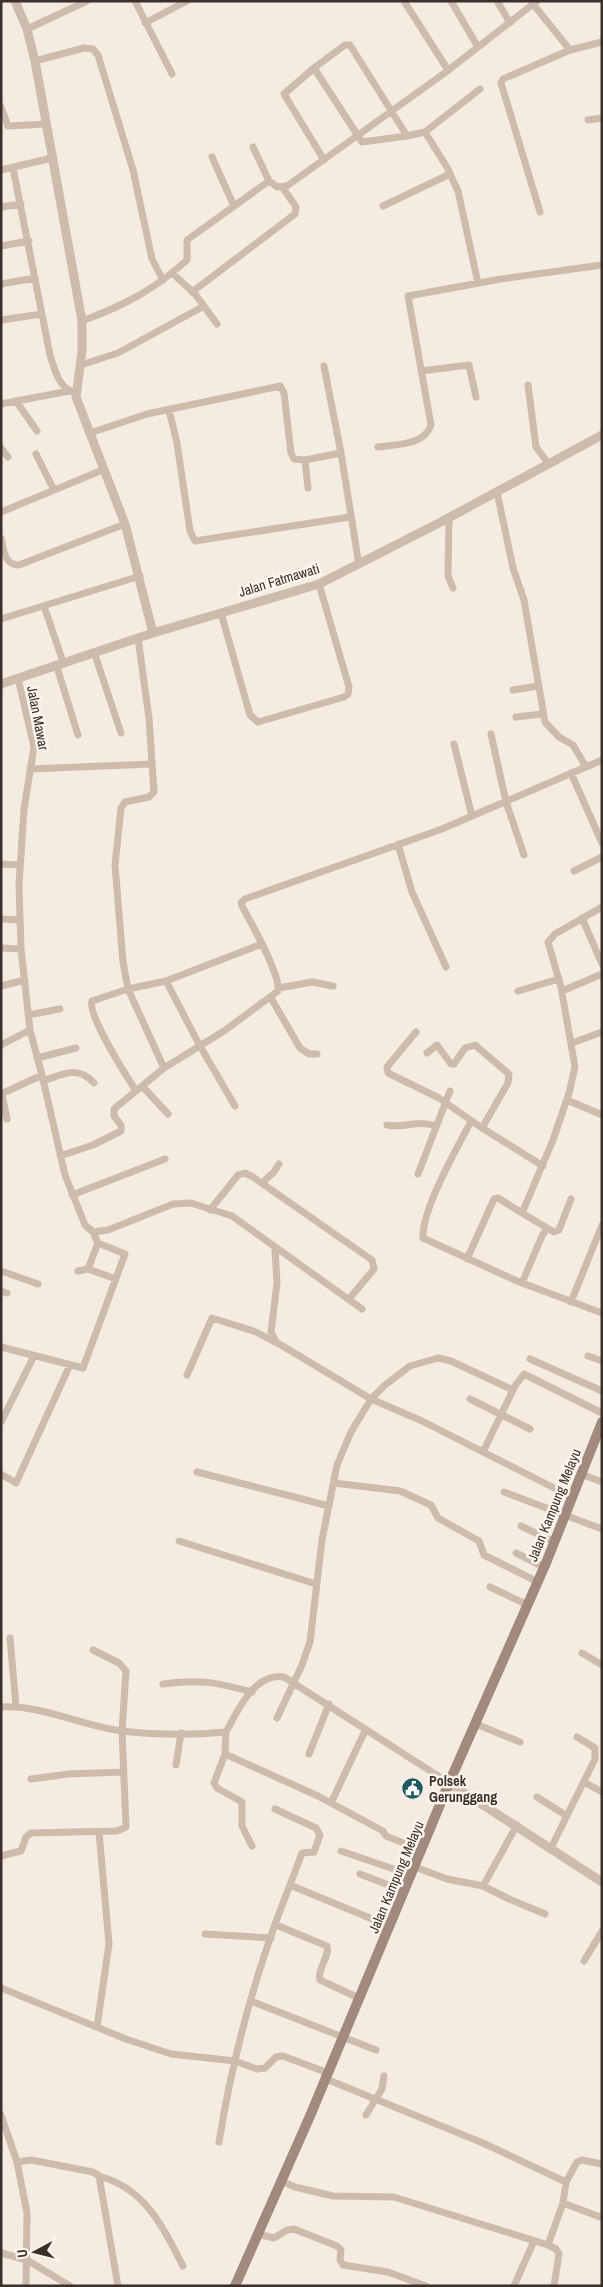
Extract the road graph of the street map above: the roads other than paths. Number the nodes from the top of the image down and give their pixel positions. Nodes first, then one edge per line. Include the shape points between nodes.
1 (15, 1) edge
2 (87, 1) edge
3 (135, 1) edge
4 (187, 1) edge
5 (404, 1) edge
6 (451, 1) edge
7 (497, 1) edge
8 (535, 3) edge
9 (510, 22) junction
10 (146, 23) junction
11 (27, 29) junction
12 (602, 42) edge
13 (478, 47) junction
14 (570, 50) junction
15 (35, 61) junction
16 (314, 68) junction
17 (448, 70) junction
18 (172, 74) dead end
19 (480, 88) dead end
20 (1, 107) edge
21 (393, 111) junction
22 (602, 118) edge
23 (588, 120) dead end
24 (47, 124) junction
25 (5, 127) edge
26 (425, 132) junction
27 (358, 136) junction
28 (407, 136) junction
29 (253, 147) dead end
30 (52, 158) junction
31 (212, 158) dead end
32 (324, 160) junction
33 (13, 168) junction
34 (1, 170) edge
35 (450, 174) junction
36 (269, 181) junction
37 (283, 188) junction
38 (21, 204) junction
39 (234, 206) junction
40 (384, 206) dead end
41 (1, 208) edge
42 (540, 212) dead end
43 (29, 240) junction
44 (1, 246) edge
45 (602, 265) edge
46 (172, 273) junction
47 (35, 278) junction
48 (163, 280) junction
49 (478, 283) junction
50 (1, 284) edge
51 (192, 292) junction
52 (204, 306) junction
53 (42, 314) junction
54 (1, 320) edge
55 (82, 321) junction
56 (217, 324) dead end
57 (81, 365) junction
58 (324, 366) dead end
59 (421, 371) junction
60 (528, 385) dead end
61 (73, 392) junction
62 (476, 397) dead end
63 (16, 401) junction
64 (1, 404) edge
65 (169, 410) junction
66 (37, 431) dead end
67 (90, 433) junction
68 (602, 435) edge
69 (378, 447) dead end
70 (1, 448) edge
71 (341, 453) junction
72 (36, 454) dead end
73 (8, 457) dead end
74 (305, 460) junction
75 (548, 463) junction
76 (105, 469) junction
77 (308, 488) dead end
78 (54, 490) junction
79 (497, 492) junction
80 (1, 512) edge
81 (350, 517) junction
82 (449, 518) junction
83 (125, 524) junction
84 (1, 538) edge
85 (4, 561) edge
86 (359, 565) junction
87 (140, 576) junction
88 (319, 584) junction
89 (453, 588) dead end
90 (44, 606) junction
91 (221, 612) junction
92 (1, 619) edge
93 (153, 633) junction
94 (138, 638) junction
95 (94, 652) junction
96 (59, 663) junction
97 (18, 678) junction
98 (1, 684) edge
99 (538, 686) junction
100 (513, 690) dead end
101 (542, 714) junction
102 (516, 717) dead end
103 (121, 733) dead end
104 (490, 734) dead end
105 (78, 735) dead end
106 (454, 744) dead end
107 (602, 760) edge
108 (152, 764) junction
109 (586, 766) junction
110 (30, 769) junction
111 (571, 773) junction
112 (506, 802) junction
113 (472, 816) junction
114 (602, 843) edge
115 (398, 844) junction
116 (524, 855) dead end
117 (602, 857) edge
118 (1, 864) edge
119 (20, 865) junction
120 (574, 871) dead end
121 (602, 907) edge
122 (582, 918) junction
123 (1, 919) edge
124 (20, 920) junction
125 (262, 944) junction
126 (1, 948) edge
127 (21, 949) junction
128 (602, 964) edge
129 (446, 966) dead end
130 (602, 974) edge
131 (24, 980) junction
132 (559, 980) junction
133 (166, 981) junction
134 (1, 986) edge
135 (333, 986) dead end
136 (279, 988) junction
137 (128, 989) junction
138 (518, 991) dead end
139 (562, 991) junction
140 (271, 998) junction
141 (60, 1009) dead end
142 (28, 1015) junction
143 (30, 1030) junction
144 (416, 1032) dead end
145 (602, 1032) edge
146 (572, 1043) junction
147 (1, 1045) edge
148 (200, 1046) junction
149 (76, 1048) dead end
150 (427, 1053) dead end
151 (317, 1054) dead end
152 (37, 1058) junction
153 (164, 1068) junction
154 (42, 1078) junction
155 (94, 1083) dead end
156 (142, 1086) junction
157 (136, 1091) junction
158 (450, 1091) dead end
159 (2, 1094) edge
160 (567, 1100) junction
161 (446, 1103) junction
162 (235, 1106) dead end
163 (168, 1114) dead end
164 (602, 1115) edge
165 (8, 1119) dead end
166 (471, 1121) junction
167 (387, 1125) dead end
168 (436, 1126) junction
169 (482, 1128) junction
170 (60, 1156) junction
171 (165, 1159) dead end
172 (278, 1164) dead end
173 (543, 1166) junction
174 (418, 1174) dead end
175 (262, 1183) junction
176 (72, 1195) junction
177 (571, 1199) dead end
178 (210, 1210) junction
179 (522, 1213) junction
180 (602, 1225) edge
181 (547, 1228) junction
182 (93, 1232) junction
183 (98, 1243) junction
184 (275, 1249) junction
185 (467, 1259) junction
186 (88, 1269) junction
187 (1, 1271) edge
188 (78, 1271) dead end
189 (116, 1279) junction
190 (522, 1283) junction
191 (38, 1284) dead end
192 (349, 1300) junction
193 (571, 1302) junction
194 (362, 1309) dead end
195 (602, 1313) edge
196 (271, 1332) junction
197 (263, 1335) junction
198 (276, 1342) junction
199 (1, 1347) edge
200 (34, 1356) junction
201 (588, 1356) dead end
202 (530, 1359) dead end
203 (602, 1361) edge
204 (70, 1365) junction
205 (187, 1375) dead end
206 (513, 1390) junction
207 (602, 1391) edge
208 (371, 1399) junction
209 (470, 1399) dead end
210 (602, 1413) edge
211 (500, 1414) junction
212 (1, 1422) edge
213 (602, 1422) edge
214 (530, 1429) dead end
215 (599, 1439) edge
216 (483, 1452) junction
217 (197, 1472) dead end
218 (1, 1474) edge
219 (581, 1474) junction
220 (602, 1482) edge
221 (334, 1483) junction
222 (504, 1492) dead end
223 (572, 1497) junction
224 (330, 1506) junction
225 (565, 1516) junction
226 (521, 1526) dead end
227 (602, 1529) edge
228 (179, 1542) dead end
229 (554, 1542) junction
230 (516, 1554) dead end
231 (544, 1567) junction
232 (538, 1582) junction
233 (316, 1584) junction
234 (490, 1587) dead end
235 (528, 1605) junction
236 (10, 1638) dead end
237 (94, 1650) dead end
238 (582, 1653) dead end
239 (602, 1665) edge
240 (295, 1682) junction
241 (163, 1684) dead end
242 (252, 1692) junction
243 (329, 1704) junction
244 (16, 1706) junction
245 (1, 1707) edge
246 (277, 1718) dead end
247 (476, 1724) junction
248 (122, 1731) junction
249 (365, 1731) junction
250 (181, 1732) junction
251 (226, 1732) junction
252 (577, 1736) dead end
253 (520, 1742) dead end
254 (225, 1754) junction
255 (309, 1754) dead end
256 (176, 1765) dead end
257 (123, 1772) junction
258 (31, 1778) dead end
259 (584, 1782) junction
260 (449, 1783) junction
261 (602, 1792) edge
262 (537, 1797) dead end
263 (331, 1803) junction
264 (275, 1809) dead end
265 (567, 1816) junction
266 (517, 1825) junction
267 (99, 1832) junction
268 (252, 1846) dead end
269 (551, 1848) junction
270 (421, 1850) junction
271 (341, 1851) dead end
272 (1, 1856) edge
273 (413, 1871) junction
274 (360, 1874) dead end
275 (602, 1882) edge
276 (290, 1885) junction
277 (483, 1886) junction
278 (404, 1891) junction
279 (546, 1914) dead end
280 (276, 1925) junction
281 (389, 1926) junction
282 (602, 1931) edge
283 (205, 1934) dead end
284 (271, 1938) junction
285 (584, 1962) dead end
286 (1, 1988) edge
287 (359, 1998) junction
288 (251, 2001) junction
289 (96, 2027) junction
290 (344, 2037) junction
291 (376, 2050) dead end
292 (235, 2061) junction
293 (327, 2076) junction
294 (384, 2076) dead end
295 (374, 2099) junction
296 (366, 2115) dead end
297 (1, 2116) edge
298 (219, 2142) dead end
299 (17, 2162) junction
300 (602, 2164) edge
301 (99, 2176) junction
302 (281, 2181) junction
303 (566, 2182) junction
304 (563, 2203) junction
305 (600, 2217) dead end
306 (258, 2234) junction
307 (534, 2241) junction
308 (548, 2245) junction
309 (1, 2253) edge
310 (27, 2260) junction
311 (183, 2266) dead end
312 (26, 2286) edge
313 (70, 2286) edge
314 (118, 2286) edge
315 (235, 2286) edge
316 (426, 2286) edge
317 (514, 2286) edge
318 (554, 2286) edge

1 - 11 street
2 - 11 street
3 - 10 street
4 - 10 street
5 - 17 street
6 - 13 street
7 - 9 street
8 - 9 street
8 - 14 street
9 - 13 street
10 - 18 street
11 - 15 street
12 - 14 street
13 - 17 street
14 - 42 street via 503,79 501,83
15 - 24 street
15 - 48 street via 84,48 93,49 98,54 133,170 152,259
16 - 21 street via 345,45 350,45
16 - 27 street
16 - 32 street via 284,94
17 - 21 street
19 - 26 street
20 - 25 street
21 - 27 street
21 - 28 street
22 - 23 street
24 - 25 street
24 - 30 street
26 - 28 street
26 - 35 street
27 - 28 street via 365,143
27 - 32 street
29 - 36 street
30 - 33 street
30 - 55 street
31 - 39 street
32 - 37 street
33 - 34 street
33 - 38 street
35 - 40 street
35 - 49 street via 458,190
36 - 37 street
36 - 39 street
37 - 51 street via 296,207 295,214
38 - 41 street
38 - 43 street
39 - 46 street via 187,240 187,260
43 - 44 street
43 - 47 street
45 - 49 street
46 - 48 street
46 - 51 street
47 - 50 street
47 - 53 street
48 - 55 street via 122,305
49 - 59 street via 408,296
51 - 52 street
52 - 56 street
52 - 57 street via 118,353
53 - 54 street
53 - 61 street via 58,379
55 - 57 street
57 - 61 street
58 - 71 street
59 - 62 street via 469,364
59 - 69 street via 431,425 429,432 416,441
60 - 75 street via 536,447
61 - 63 street
61 - 67 street
63 - 64 street
63 - 66 street
65 - 67 street
65 - 74 street via 280,386 284,392 292,457
65 - 81 street via 190,531 195,541
67 - 76 street
68 - 75 street, Jalan Fatmawati
70 - 73 street
71 - 74 street
71 - 81 street
72 - 78 street
74 - 77 street
75 - 79 street, Jalan Fatmawati
76 - 78 street
76 - 83 street
78 - 80 street
79 - 82 street, Jalan Fatmawati
79 - 99 street via 513,568 524,600
81 - 86 street
82 - 86 street, Jalan Fatmawati
82 - 89 street via 448,576
83 - 85 street via 19,565
83 - 87 street
84 - 85 street
86 - 88 street, Jalan Fatmawati
87 - 90 street
87 - 93 street
88 - 91 street, Jalan Fatmawati
88 - 91 street via 348,694 258,722 250,715
90 - 92 street
90 - 96 street
91 - 93 street, Jalan Fatmawati
93 - 94 street, Jalan Fatmawati
94 - 95 street, Jalan Fatmawati
94 - 108 street
95 - 96 street, Jalan Fatmawati
95 - 103 street
96 - 97 street, Jalan Fatmawati
96 - 105 street
97 - 98 street, Jalan Fatmawati
97 - 110 street, Jalan Mawar via 34,747
99 - 100 street
99 - 101 street
101 - 102 street
101 - 109 street via 553,732 573,745
104 - 112 street
106 - 113 street
107 - 109 street
108 - 110 street
108 - 137 street via 153,794 125,802 120,810 116,865
109 - 111 street
110 - 119 street, Jalan Mawar
111 - 112 street
111 - 114 street
112 - 113 street
112 - 116 street
113 - 115 street
115 - 125 street via 245,899 242,906
115 - 129 street via 412,892
117 - 120 street
118 - 119 street
119 - 124 street, Jalan Mawar
121 - 122 street
122 - 128 street
122 - 132 street via 550,937 548,942
123 - 124 street
124 - 127 street, Jalan Mawar
125 - 133 street
125 - 136 street
126 - 127 street
127 - 131 street, Jalan Mawar
130 - 139 street
131 - 134 street
131 - 142 street, Jalan Mawar
132 - 138 street
132 - 139 street
133 - 137 street
133 - 148 street
135 - 136 street via 312,982
136 - 140 street
137 - 153 street
137 - 157 street via 94,1000 90,1006 119,1066
139 - 146 street
140 - 148 street
140 - 151 street via 300,1048 309,1054
141 - 142 street
142 - 143 street, Jalan Mawar
143 - 147 street
143 - 152 street, Jalan Mawar
144 - 161 street via 387,1071
145 - 146 street
146 - 160 street via 574,1067
148 - 153 street
148 - 162 street
149 - 152 street
150 - 169 street via 437,1045 454,1064 465,1048 475,1045 509,1074 508,1083
152 - 154 street, Jalan Mawar
153 - 156 street
154 - 155 street via 73,1071 87,1075
154 - 159 street
154 - 170 street, Jalan Mawar
156 - 157 street
156 - 163 street
157 - 170 street via 114,1109 121,1131
158 - 161 street
159 - 165 street
160 - 164 street
160 - 173 street
161 - 166 street
161 - 168 street
166 - 169 street
166 - 185 street via 433,1201 423,1233 427,1242
167 - 168 street via 419,1122
168 - 174 street
169 - 173 street
170 - 176 street, Jalan Mawar
171 - 176 street
172 - 175 street
173 - 179 street
175 - 178 street via 242,1173 232,1180
175 - 192 street via 372,1260 374,1270
176 - 182 street, Jalan Mawar via 85,1225
177 - 181 street via 558,1230 554,1232
178 - 182 street via 191,1202 180,1202 108,1230
178 - 184 street via 232,1216
179 - 181 street
179 - 185 street via 498,1198 494,1200
180 - 193 street
181 - 190 street
182 - 183 street, Jalan Mawar
183 - 186 street
183 - 189 street via 125,1254
184 - 192 street
184 - 196 street via 277,1283
185 - 190 street
186 - 188 street
186 - 189 street
187 - 191 street
189 - 204 street via 83,1368
190 - 193 street
192 - 194 street
193 - 195 street
196 - 197 street
196 - 198 street
197 - 198 street
197 - 205 street via 212,1318
198 - 208 street
199 - 200 street
200 - 204 street
200 - 212 street
201 - 203 street
202 - 207 street
204 - 218 street via 16,1484
206 - 208 street via 438,1358 410,1366
206 - 210 street via 522,1375 528,1374
206 - 211 street
208 - 216 street
208 - 221 street via 350,1432
209 - 211 street
211 - 214 street
211 - 216 street
213 - 215 main road, Jalan Kampung Melayu
215 - 219 main road, Jalan Kampung Melayu
216 - 223 street
217 - 224 street
219 - 220 street
219 - 223 main road, Jalan Kampung Melayu
221 - 224 street
221 - 232 street via 400,1491 430,1504 438,1518 479,1541 484,1555
222 - 225 street
223 - 225 main road, Jalan Kampung Melayu
224 - 233 street
225 - 227 street
225 - 229 main road, Jalan Kampung Melayu
226 - 229 street
228 - 233 street
229 - 231 main road, Jalan Kampung Melayu
230 - 231 street
231 - 232 main road, Jalan Kampung Melayu
232 - 235 main road, Jalan Kampung Melayu
233 - 240 street via 310,1642
234 - 235 street
235 - 247 main road, Jalan Kampung Melayu
236 - 244 street
237 - 248 street via 119,1663 126,1671
238 - 239 street
240 - 242 street via 274,1675 264,1679
240 - 243 street
240 - 246 street
241 - 242 street via 211,1681
242 - 251 street
243 - 249 street
243 - 255 street
244 - 245 street
244 - 248 street
247 - 253 street
247 - 260 main road, Jalan Kampung Melayu
248 - 250 street
248 - 257 street
249 - 260 street
249 - 263 street
250 - 251 street
250 - 256 street
251 - 254 street
252 - 259 street via 596,1751 596,1758
254 - 263 street
254 - 268 street via 214,1783 216,1788 242,1802 242,1826
257 - 258 street
257 - 267 street via 126,1827 122,1831
259 - 261 street
259 - 265 street
260 - 266 street
260 - 270 main road, Jalan Kampung Melayu
262 - 265 street
263 - 270 street via 383,1831 386,1836
264 - 276 street via 316,1828 320,1835 314,1852 302,1852
265 - 269 street
266 - 269 street
266 - 277 street
267 - 272 street via 31,1833 21,1851
267 - 289 street via 109,1944
269 - 275 street
270 - 273 main road, Jalan Kampung Melayu
271 - 273 street
273 - 277 street
273 - 278 main road, Jalan Kampung Melayu
274 - 278 street
276 - 280 street
276 - 281 street
277 - 279 street
278 - 281 main road, Jalan Kampung Melayu
280 - 284 street
280 - 287 street via 327,1946 320,1980
281 - 287 main road, Jalan Kampung Melayu
282 - 285 street
283 - 284 street
284 - 288 street
286 - 289 street
287 - 290 main road, Jalan Kampung Melayu
288 - 290 street
288 - 292 street
289 - 292 street via 171,2054
290 - 291 street
290 - 293 main road, Jalan Kampung Melayu
292 - 293 street via 257,2069 265,2068 276,2057 283,2056
292 - 298 street
293 - 295 street
293 - 302 main road, Jalan Kampung Melayu
294 - 295 street via 382,2089
295 - 296 street
295 - 303 street via 483,2143
297 - 299 street
299 - 301 street via 31,2160 93,2172
299 - 310 street via 27,2213
300 - 303 street via 579,2160
301 - 311 street via 130,2188 150,2209
301 - 314 street
302 - 306 main road, Jalan Kampung Melayu
302 - 307 street via 332,2196 394,2197
303 - 304 street
304 - 305 street
304 - 308 street
306 - 315 main road, Jalan Kampung Melayu
306 - 316 street via 274,2238 294,2229 337,2246 341,2250 343,2265 388,2272
307 - 308 street
307 - 317 street
308 - 318 street via 559,2254
309 - 310 street
310 - 312 street
310 - 313 street

